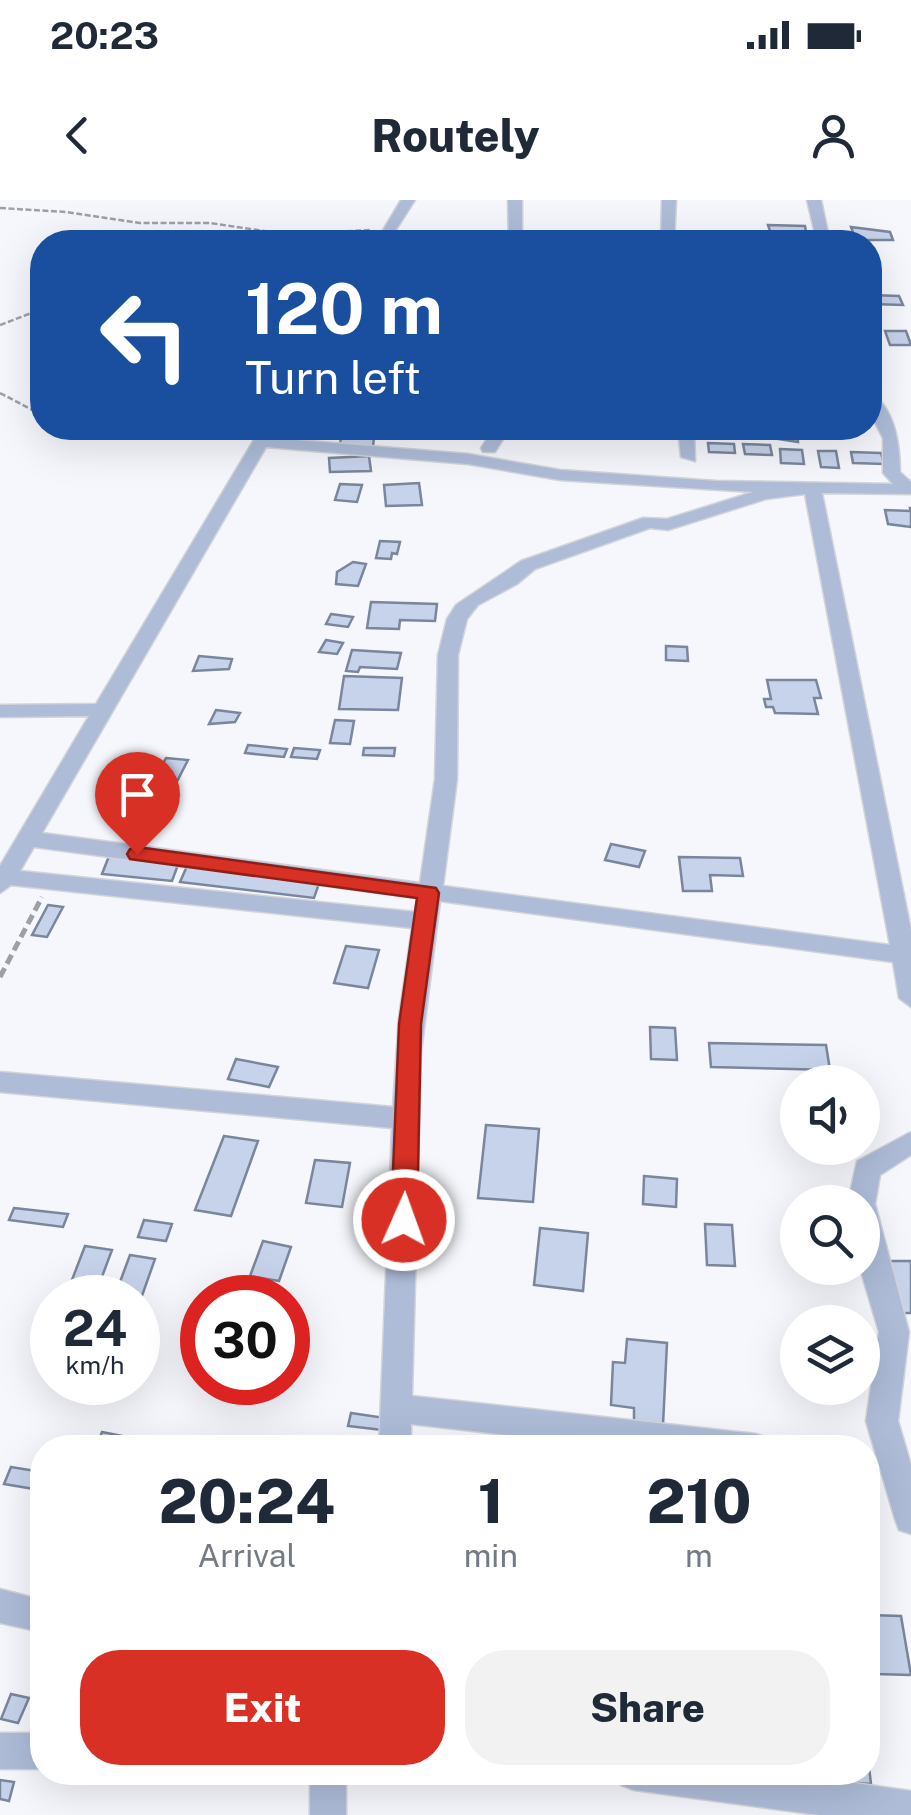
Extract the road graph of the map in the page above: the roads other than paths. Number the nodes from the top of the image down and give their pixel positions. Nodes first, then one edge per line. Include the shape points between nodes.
1 (408, 200) edge
2 (515, 200) edge
3 (669, 200) edge
4 (814, 200) edge
5 (390, 230) edge
6 (516, 230) edge
7 (668, 230) edge
8 (821, 230) edge
9 (882, 421) edge
10 (262, 440) edge
11 (307, 440) edge
12 (494, 440) edge
13 (687, 440) edge
14 (489, 448) dead end
15 (688, 457) dead end
16 (812, 488) junction
17 (910, 489) edge
18 (0, 710) edge
19 (103, 710) junction
20 (28, 840) junction
21 (2, 881) edge
22 (428, 893) junction
23 (424, 922) junction
24 (904, 926) edge
25 (904, 956) junction
26 (911, 998) edge
27 (0, 1082) edge
28 (408, 1118) junction
29 (911, 1142) edge
30 (865, 1185) edge
31 (880, 1276) edge
32 (396, 1408) junction
33 (395, 1435) edge
34 (639, 1435) edge
35 (881, 1461) edge
36 (911, 1518) edge
37 (0, 1606) edge
38 (30, 1613) edge
39 (0, 1751) edge
40 (30, 1751) edge
41 (328, 1785) edge
42 (731, 1785) edge
43 (911, 1809) edge
44 (328, 1815) edge

1 - 5 street
2 - 6 street
3 - 7 street
4 - 8 street
9 - 17 street via 891,438 892,473
10 - 19 street
11 - 16 street via 560,474
12 - 14 street
13 - 15 street
16 - 17 street
16 - 22 street via 764,494 668,525 630,528 528,565 467,602 455,622 446,776
16 - 24 street
18 - 19 street
19 - 20 street
20 - 21 street
20 - 22 street
21 - 23 street
22 - 23 street
22 - 25 street
23 - 28 street via 409,1033
24 - 25 street
25 - 26 street
27 - 28 street
28 - 32 street
29 - 30 street via 867,1169
31 - 35 street via 894,1332
32 - 33 street
32 - 34 street
35 - 36 street
37 - 38 street
39 - 40 street
41 - 44 street
42 - 43 street

